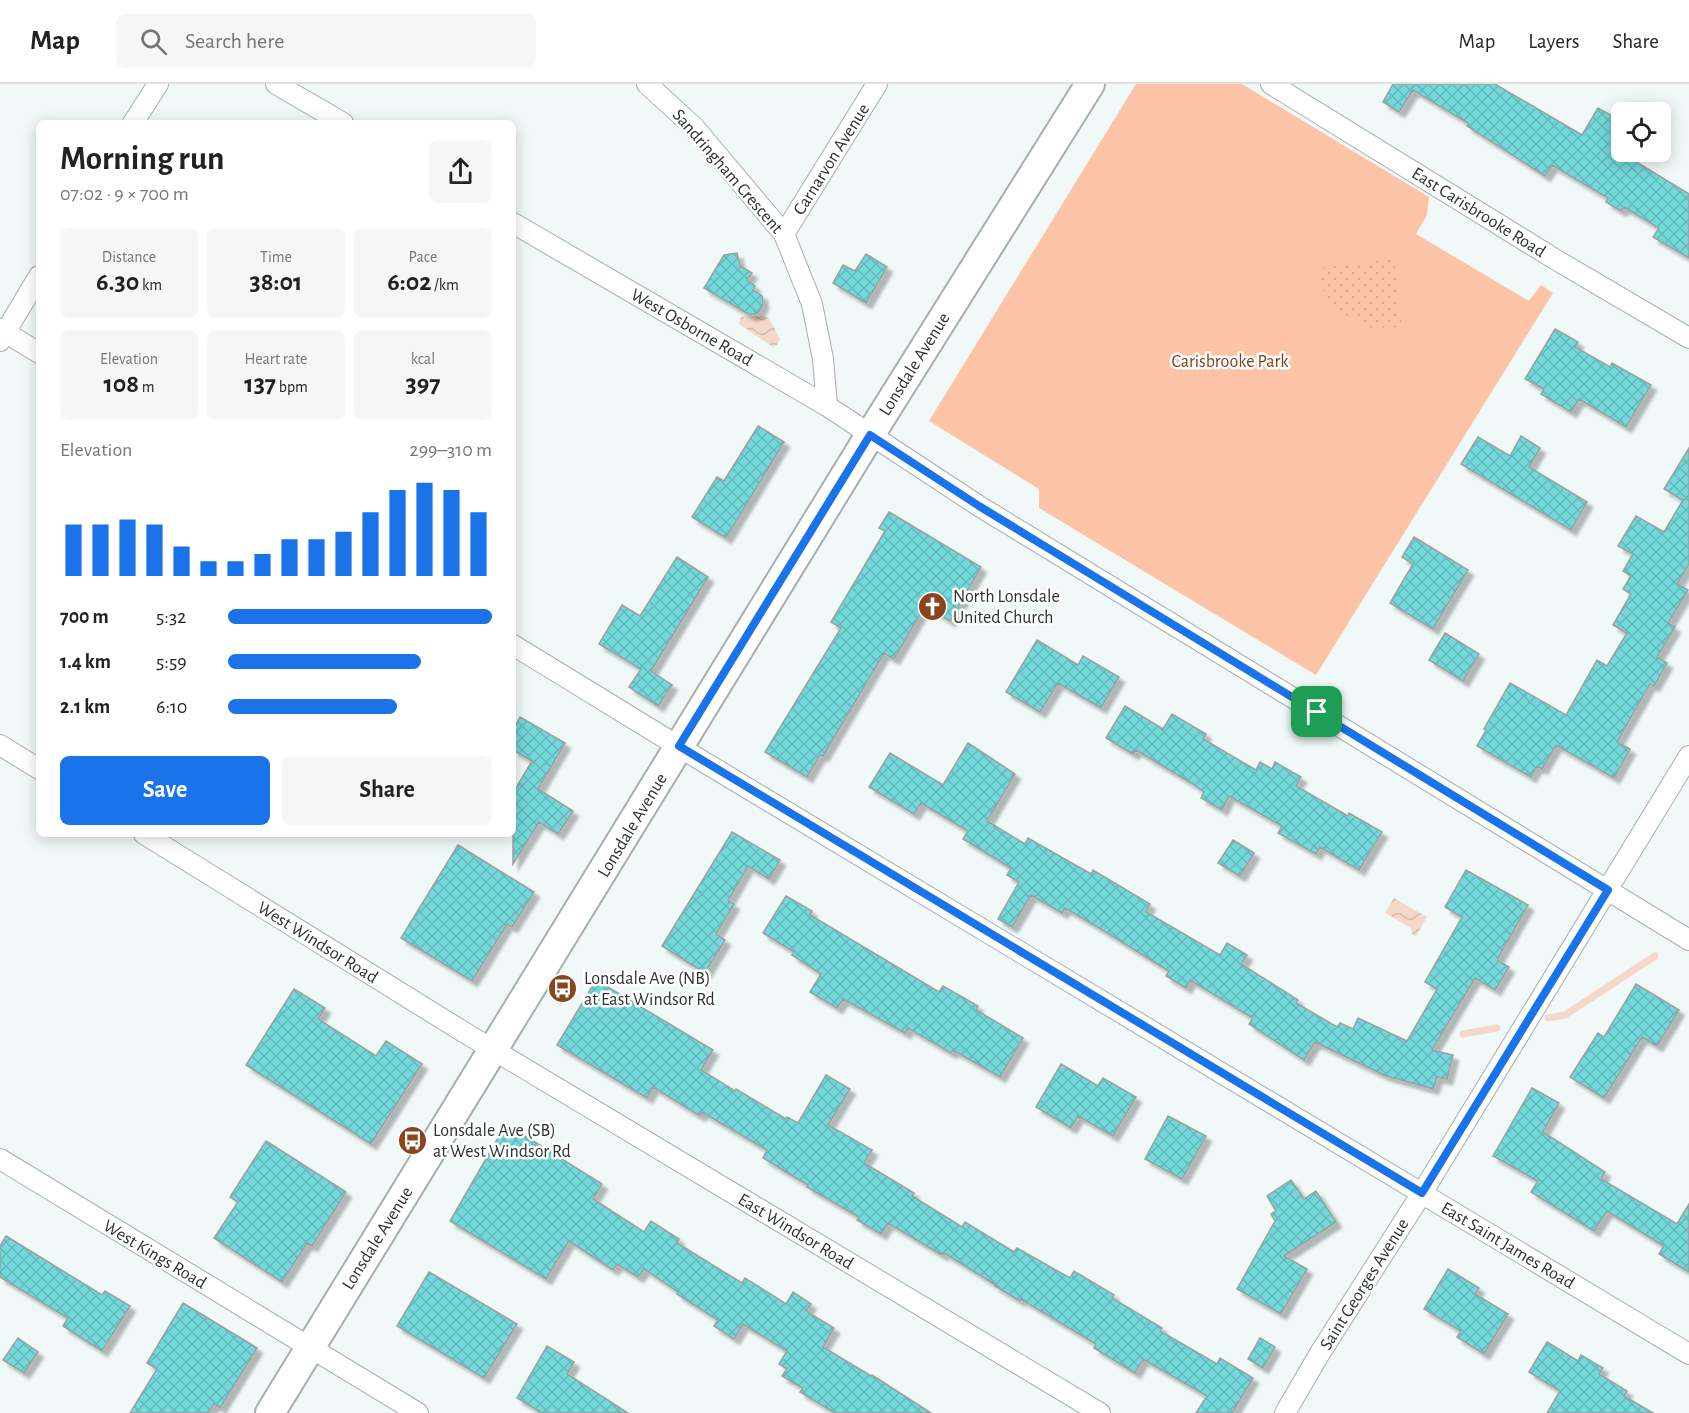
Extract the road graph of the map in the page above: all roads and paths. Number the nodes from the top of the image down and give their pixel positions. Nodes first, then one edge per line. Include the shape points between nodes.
1 (158, 84) edge
2 (276, 84) edge
3 (647, 84) edge
4 (877, 84) edge
5 (1090, 84) edge
6 (1271, 84) edge
7 (135, 120) edge
8 (338, 120) edge
9 (516, 225) edge
10 (784, 234) junction
11 (36, 281) edge
12 (2, 334) edge
13 (1689, 338) edge
14 (36, 351) edge
15 (827, 406) junction
16 (870, 435) junction
17 (516, 647) edge
18 (0, 745) edge
19 (679, 746) junction
20 (1689, 756) edge
21 (36, 767) edge
22 (149, 837) edge
23 (1608, 890) junction
24 (1689, 940) edge
25 (492, 1049) junction
26 (0, 1160) edge
27 (1422, 1193) junction
28 (310, 1347) junction
29 (1689, 1354) edge
30 (270, 1413) edge
31 (418, 1413) edge
32 (1100, 1413) edge
33 (1286, 1413) edge

1 - 7 street
2 - 8 street
3 - 10 street, Sandringham Crescent via 694,127
4 - 10 street, Carnarvon Avenue
5 - 16 street, Lonsdale Avenue
6 - 13 street, East Carisbrooke Road
9 - 15 street, West Osborne Road
10 - 15 street, Sandringham Crescent via 812,304
11 - 12 street
12 - 14 street
15 - 16 street, West Osborne Road
16 - 19 street, Lonsdale Avenue
16 - 23 street, West Osborne Road via 988,512
17 - 19 street, East Saint James Road
18 - 21 street
19 - 25 street, Lonsdale Avenue
19 - 27 street, East Saint James Road
20 - 23 street, Saint Georges Avenue
22 - 25 street, West Windsor Road
23 - 24 street, West Osborne Road
23 - 27 street, Saint Georges Avenue
25 - 28 street, Lonsdale Avenue
25 - 32 street, East Windsor Road
26 - 28 street, West Kings Road
27 - 29 street, East Saint James Road
27 - 33 street, Saint Georges Avenue
28 - 30 street, Lonsdale Avenue
28 - 31 street, West Kings Road

